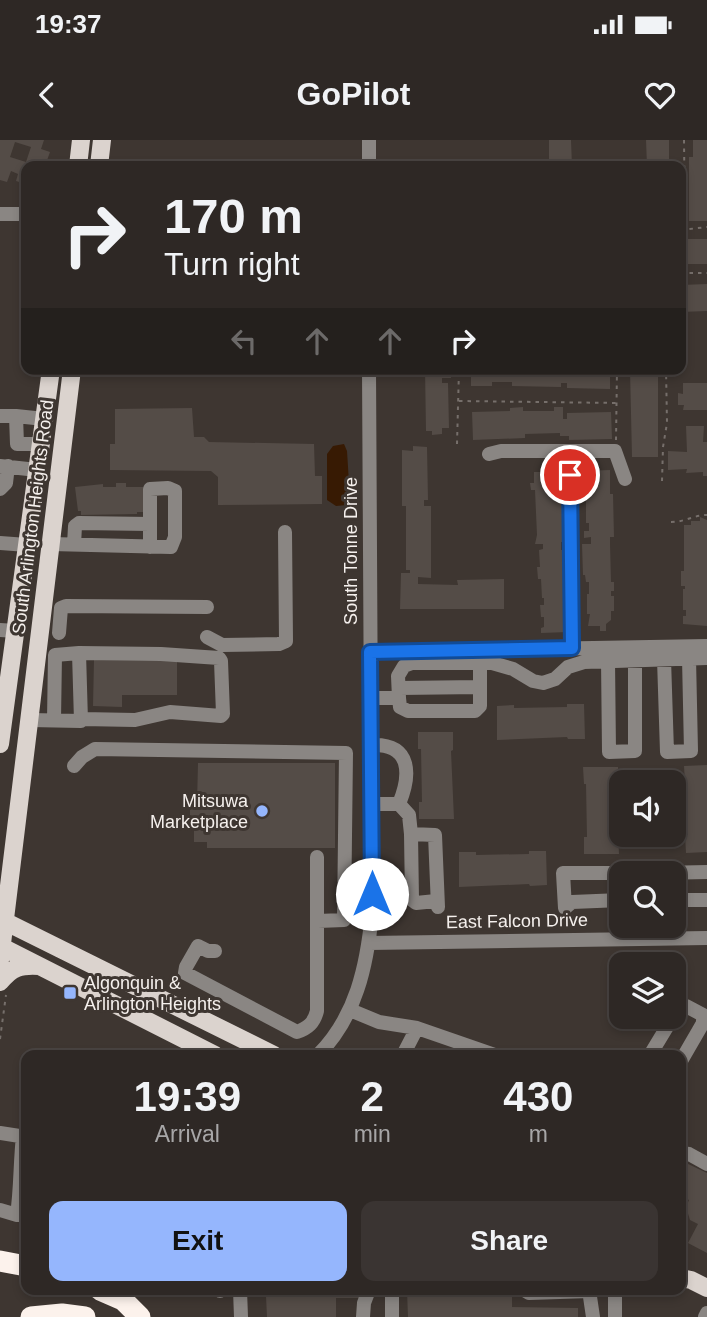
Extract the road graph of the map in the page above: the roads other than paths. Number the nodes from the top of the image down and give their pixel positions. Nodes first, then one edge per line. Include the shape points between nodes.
1 (81, 140) edge
2 (101, 140) edge
3 (369, 140) edge
4 (79, 161) edge
5 (99, 161) edge
6 (369, 161) edge
7 (0, 214) edge
8 (21, 214) edge
9 (50, 375) edge
10 (71, 375) edge
11 (369, 375) edge
12 (0, 416) edge
13 (16, 416) junction
14 (44, 419) junction
15 (0, 444) edge
16 (17, 444) junction
17 (41, 444) junction
18 (570, 451) junction
19 (489, 454) dead end
20 (4, 466) edge
21 (37, 470) junction
22 (625, 479) dead end
23 (0, 489) edge
24 (150, 524) junction
25 (285, 532) dead end
26 (0, 543) edge
27 (51, 544) junction
28 (27, 545) junction
29 (74, 545) junction
30 (150, 547) junction
31 (206, 607) dead end
32 (8, 631) edge
33 (59, 633) dead end
34 (207, 637) dead end
35 (707, 646) edge
36 (572, 648) junction
37 (370, 652) junction
38 (79, 653) junction
39 (46, 654) junction
40 (690, 658) junction
41 (707, 658) edge
42 (635, 659) junction
43 (664, 659) junction
44 (608, 660) junction
45 (480, 663) junction
46 (480, 687) junction
47 (399, 693) junction
48 (371, 698) junction
49 (82, 719) junction
50 (30, 720) junction
51 (54, 720) junction
52 (0, 744) edge
53 (371, 745) junction
54 (74, 766) dead end
55 (371, 804) junction
56 (399, 804) junction
57 (411, 834) junction
58 (317, 857) dead end
59 (686, 872) edge
60 (707, 872) edge
61 (609, 873) edge
62 (10, 881) junction
63 (609, 900) edge
64 (707, 900) edge
65 (686, 901) edge
66 (2, 920) edge
67 (318, 921) junction
68 (707, 937) edge
69 (43, 941) junction
70 (369, 943) junction
71 (1, 951) edge
72 (215, 951) dead end
73 (40, 967) junction
74 (3, 986) edge
75 (686, 1006) edge
76 (350, 1010) junction
77 (416, 1028) junction
78 (665, 1029) edge
79 (205, 1050) edge
80 (264, 1050) edge
81 (323, 1050) edge
82 (405, 1050) edge
83 (480, 1050) edge
84 (653, 1050) edge
85 (686, 1052) edge
86 (0, 1137) edge
87 (21, 1137) edge
88 (686, 1154) edge
89 (21, 1161) edge
90 (707, 1164) edge
91 (21, 1181) edge
92 (0, 1210) edge
93 (21, 1210) edge
94 (0, 1261) edge
95 (21, 1265) edge
96 (0, 1273) edge
97 (21, 1275) edge
98 (112, 1295) edge
99 (120, 1295) edge
100 (240, 1295) edge
101 (367, 1295) edge
102 (392, 1295) edge
103 (590, 1295) edge
104 (615, 1295) edge
105 (138, 1315) edge
106 (31, 1317) edge
107 (85, 1317) edge
108 (241, 1317) edge
109 (363, 1317) edge
110 (392, 1317) edge
111 (593, 1317) edge
112 (615, 1317) edge

1 - 4 main road
2 - 5 main road
3 - 6 street
7 - 8 street
9 - 14 main road, South Arlington Heights Road
10 - 27 main road, South Arlington Heights Road
11 - 37 street, South Tonne Drive
12 - 13 street
13 - 14 street
13 - 16 street
14 - 17 main road, South Arlington Heights Road
15 - 16 street
16 - 17 street
17 - 21 main road, South Arlington Heights Road
18 - 19 street
18 - 22 street via 615,451
18 - 36 street
20 - 21 street
20 - 23 street via 6,483
21 - 28 main road, South Arlington Heights Road
24 - 29 street via 79,523
24 - 30 street
24 - 30 street via 150,489 175,491 171,547
25 - 34 street via 286,641 222,645
26 - 28 street
27 - 29 street
27 - 39 main road, South Arlington Heights Road
28 - 32 main road, South Arlington Heights Road
29 - 30 street
31 - 33 street via 66,606 59,611
32 - 52 main road, South Arlington Heights Road
35 - 36 street
36 - 37 street
37 - 48 street, South Tonne Drive
38 - 39 street
38 - 49 street
38 - 49 street via 219,658 223,714 170,712 135,720
39 - 50 main road, South Arlington Heights Road
39 - 51 street
40 - 41 street
40 - 43 street
40 - 43 street via 691,751 667,752
42 - 43 street
42 - 44 street
42 - 44 street via 635,751 609,752
44 - 45 street via 579,663 543,682 513,669
45 - 46 street
45 - 47 street via 412,663 398,676
46 - 47 street
46 - 47 street via 480,706 475,711 408,711 400,707
47 - 48 street
48 - 53 street, South Tonne Drive
49 - 51 street
50 - 51 street
50 - 62 main road, South Arlington Heights Road
53 - 55 street, South Tonne Drive
53 - 56 street via 394,748 403,758 406,787
54 - 67 street via 95,749 345,753 344,920
55 - 56 street
55 - 70 street, South Tonne Drive
56 - 57 street via 409,816
57 - 57 street via 412,900 437,904 435,835
58 - 67 street
59 - 60 street
61 - 63 street via 563,873 565,908 572,902
62 - 66 main road, South Arlington Heights Road
62 - 69 main road via 14,904 29,929
64 - 65 street
66 - 69 main road
66 - 71 main road, South Arlington Heights Road
67 - 72 street via 317,1011 307,1028 297,1032 186,973 198,946
68 - 70 street, East Falcon Drive
69 - 80 main road
70 - 76 street, South Tonne Drive
71 - 73 main road
73 - 74 main road via 20,965 10,970
73 - 79 main road
75 - 85 street via 703,1015
76 - 77 street via 379,1022
76 - 81 street, South Tonne Drive
77 - 82 street
77 - 83 street
78 - 84 street
86 - 87 street
88 - 90 street
89 - 91 street
92 - 93 street via 17,1214
94 - 95 highway
96 - 97 highway
98 - 105 highway
99 - 105 highway
100 - 108 street
101 - 109 street
102 - 110 street
103 - 111 street
104 - 112 street
106 - 107 highway

